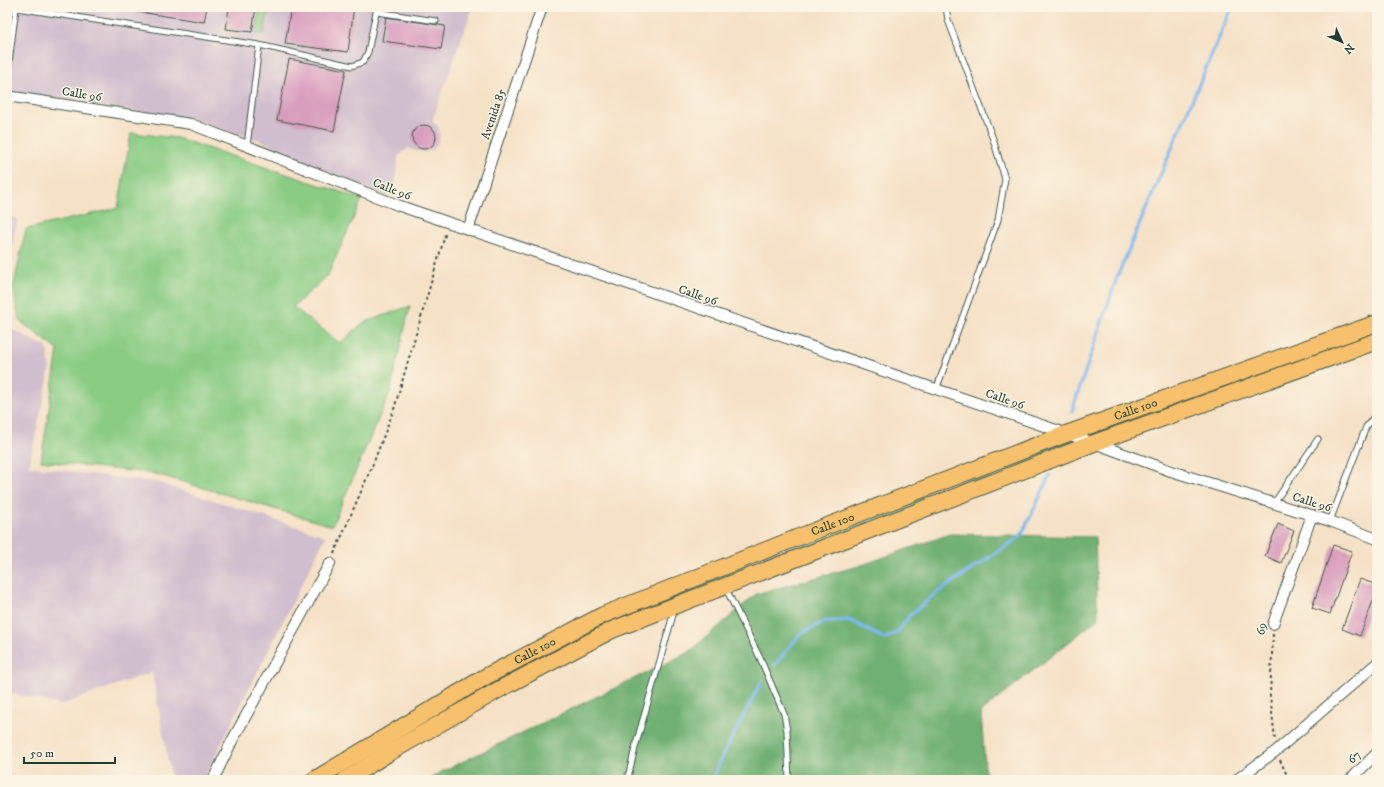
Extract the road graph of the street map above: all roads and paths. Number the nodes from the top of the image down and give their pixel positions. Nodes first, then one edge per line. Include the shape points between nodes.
1 (10, 7) edge
2 (542, 7) edge
3 (946, 7) edge
4 (16, 8) edge
5 (377, 10) edge
6 (436, 21) dead end
7 (259, 45) junction
8 (7, 78) edge
9 (7, 96) edge
10 (247, 146) junction
11 (449, 223) junction
12 (468, 230) junction
13 (1377, 323) edge
14 (1377, 341) edge
15 (936, 390) junction
16 (1377, 413) edge
17 (1066, 434) junction
18 (1318, 439) dead end
19 (1094, 443) junction
20 (1274, 503) junction
21 (1312, 515) junction
22 (1330, 521) junction
23 (1377, 539) edge
24 (330, 563) joint
25 (725, 586) junction
26 (676, 606) junction
27 (1274, 624) joint
28 (1377, 663) edge
29 (1276, 751) junction
30 (1377, 753) edge
31 (7, 779) edge
32 (11, 780) edge
33 (212, 780) edge
34 (314, 780) edge
35 (345, 780) edge
36 (628, 780) edge
37 (789, 780) edge
38 (1236, 780) edge
39 (1289, 780) edge
40 (1350, 780) edge

1 - 4 lane
2 - 12 street, Avenida 85
3 - 15 lane via 948,20 993,138 1005,179 998,220
4 - 7 lane
4 - 8 lane
5 - 6 lane
5 - 7 lane via 368,52 363,62 352,66
7 - 10 lane
9 - 10 street, Calle 96 via 191,124
10 - 11 street, Calle 96
11 - 12 street, Calle 96
11 - 24 path via 394,409
12 - 15 street, Calle 96
13 - 17 highway, Calle 100
14 - 19 highway, Calle 100
15 - 17 street, Calle 96
16 - 22 lane via 1366,427
17 - 19 street, Calle 96
17 - 34 highway, Calle 100 via 603,615 485,677
18 - 20 lane
19 - 20 street, Calle 96 via 1171,471
19 - 25 highway, Calle 100
20 - 21 street, Calle 96
21 - 22 street, Calle 96
21 - 27 street, 69
22 - 23 street, Calle 96
24 - 33 street
25 - 26 highway, Calle 100
25 - 37 lane via 784,714
26 - 35 highway, Calle 100 via 612,630 514,682
26 - 36 lane
27 - 29 path, 69 via 1270,695
28 - 29 street
29 - 38 street
29 - 39 path, 69
30 - 40 street, 67
31 - 32 lane

